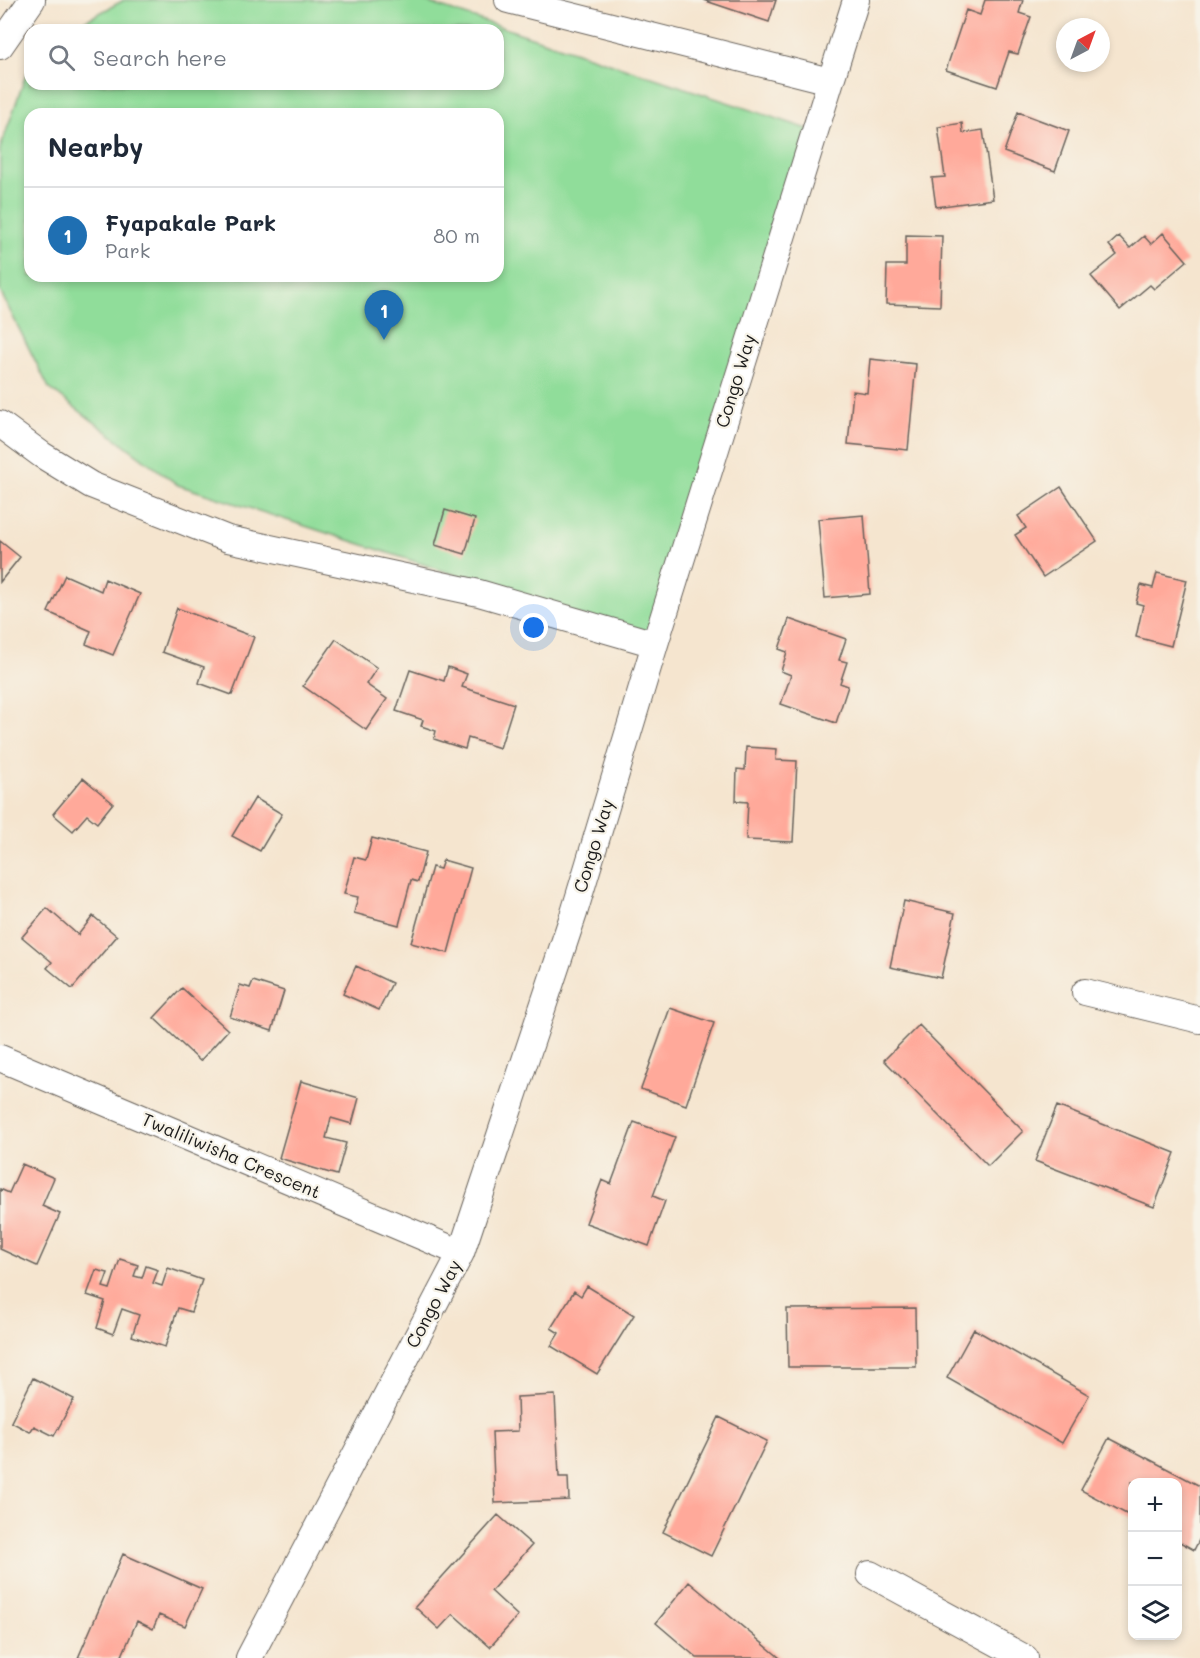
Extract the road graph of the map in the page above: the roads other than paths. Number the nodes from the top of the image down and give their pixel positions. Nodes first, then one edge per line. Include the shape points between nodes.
1 (32, 0) edge
2 (508, 0) edge
3 (856, 0) edge
4 (0, 46) edge
5 (830, 81) junction
6 (0, 424) edge
7 (655, 644) junction
8 (1085, 992) dead end
9 (1200, 1020) edge
10 (0, 1058) edge
11 (461, 1254) junction
12 (870, 1574) dead end
13 (249, 1658) edge
14 (1025, 1658) edge

1 - 4 street
2 - 5 street
3 - 5 street, Congo Way
5 - 7 street, Congo Way
6 - 7 street via 91,485 228,538 478,593
7 - 11 street, Congo Way via 574,913
8 - 9 street
10 - 11 street, Twaliliwisha Crescent
11 - 13 street, Congo Way
12 - 14 street

